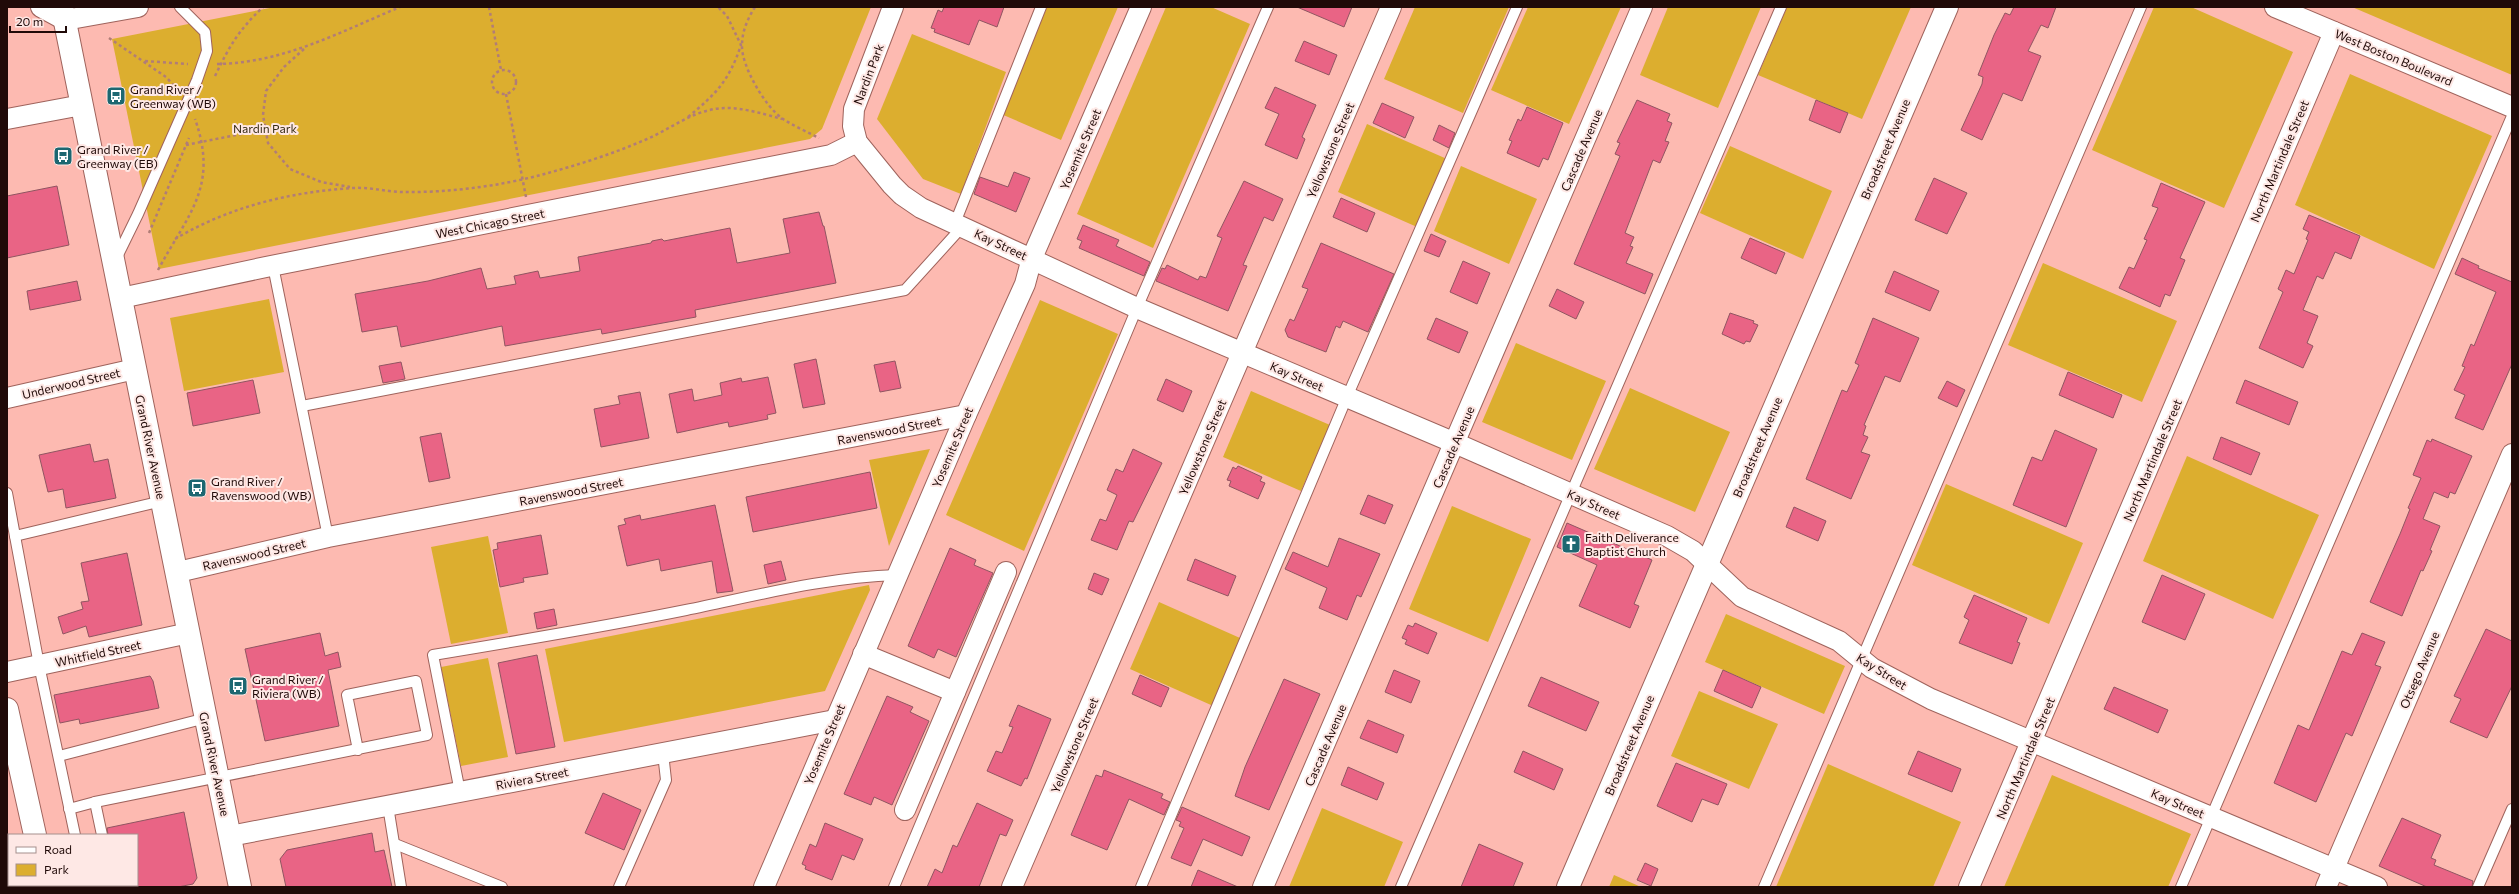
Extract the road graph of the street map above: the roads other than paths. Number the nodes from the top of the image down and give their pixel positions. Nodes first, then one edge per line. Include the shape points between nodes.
1 (41, 7) edge
2 (138, 7) edge
3 (180, 7) edge
4 (893, 7) edge
5 (1041, 7) edge
6 (1141, 7) edge
7 (1268, 7) edge
8 (1391, 7) edge
9 (1517, 7) edge
10 (1642, 7) edge
11 (1781, 7) edge
12 (1947, 7) edge
13 (2141, 7) edge
14 (2275, 7) edge
15 (63, 13) edge
16 (2334, 32) junction
17 (82, 105) junction
18 (2512, 107) edge
19 (8, 116) edge
20 (2512, 116) edge
21 (857, 142) junction
22 (959, 225) junction
23 (1032, 258) junction
24 (114, 263) junction
25 (273, 266) junction
26 (121, 298) junction
27 (1137, 308) junction
28 (1243, 353) junction
29 (135, 369) junction
30 (1347, 397) junction
31 (7, 398) edge
32 (302, 406) junction
33 (966, 415) junction
34 (1455, 442) junction
35 (2512, 454) edge
36 (7, 493) edge
37 (1571, 494) junction
38 (162, 501) junction
39 (15, 536) junction
40 (328, 537) junction
41 (1707, 564) junction
42 (178, 572) junction
43 (1006, 572) dead end
44 (897, 575) junction
45 (189, 633) junction
46 (863, 654) junction
47 (1862, 660) junction
48 (39, 665) junction
49 (7, 672) edge
50 (955, 692) junction
51 (7, 709) edge
52 (206, 718) junction
53 (835, 720) junction
54 (2032, 742) junction
55 (358, 750) junction
56 (663, 753) junction
57 (59, 756) junction
58 (218, 777) junction
59 (460, 792) junction
60 (95, 802) junction
61 (388, 806) junction
62 (70, 809) junction
63 (2512, 809) edge
64 (905, 810) dead end
65 (2212, 817) junction
66 (35, 834) edge
67 (75, 834) edge
68 (102, 834) edge
69 (230, 836) junction
70 (395, 844) junction
71 (2334, 869) junction
72 (240, 887) edge
73 (401, 887) edge
74 (502, 887) edge
75 (619, 887) edge
76 (764, 887) edge
77 (894, 887) edge
78 (1012, 887) edge
79 (1141, 887) edge
80 (1263, 887) edge
81 (1401, 887) edge
82 (1568, 887) edge
83 (1764, 887) edge
84 (1969, 887) edge
85 (2181, 887) edge
86 (2326, 887) edge
87 (2377, 887) edge
88 (2478, 887) edge

1 - 15 street
2 - 15 street
3 - 24 lane via 205,32 207,50 138,214
4 - 21 street, Nardin Park via 854,108 853,126
5 - 22 lane
6 - 23 street, Yosemite Street
7 - 27 lane
8 - 28 street, Yellowstone Street
9 - 30 lane
10 - 34 street, Cascade Avenue
11 - 37 lane
12 - 41 street, Broadstreet Avenue
13 - 47 lane
14 - 16 street, West Boston Boulevard
15 - 17 street, Grand River Avenue
16 - 18 street, West Boston Boulevard
16 - 54 street, North Martindale Street
17 - 19 street
17 - 24 street, Grand River Avenue
20 - 65 lane
21 - 22 street, Kay Street via 902,195 921,208
21 - 25 street, West Chicago Street via 831,155
22 - 23 street, Kay Street
22 - 32 lane via 905,290
23 - 27 street, Kay Street
23 - 33 street, Yosemite Street via 1025,284
24 - 26 street, Grand River Avenue
25 - 26 street, West Chicago Street
25 - 32 lane
26 - 29 street, Grand River Avenue
27 - 28 street, Kay Street
27 - 77 lane
28 - 30 street, Kay Street
28 - 78 street, Yellowstone Street
29 - 31 street, Underwood Street
29 - 38 street, Grand River Avenue
30 - 34 street, Kay Street
30 - 79 lane
32 - 40 lane
33 - 40 street, Ravenswood Street
33 - 44 street, Yosemite Street
34 - 37 street, Kay Street
34 - 80 street, Cascade Avenue
35 - 71 street, Otsego Avenue
36 - 39 lane
37 - 41 street, Kay Street via 1667,536 1693,551
37 - 81 lane
38 - 39 lane
38 - 42 street, Grand River Avenue
39 - 48 lane
40 - 42 street, Ravenswood Street
41 - 47 street, Kay Street via 1726,585 1742,597 1826,635
41 - 82 street, Broadstreet Avenue
42 - 45 street, Grand River Avenue
43 - 50 street
44 - 46 street, Yosemite Street
44 - 59 lane via 866,576 828,582 599,627 433,655
45 - 48 street, Whitfield Street
45 - 52 street, Grand River Avenue
46 - 50 street
46 - 53 street, Yosemite Street
47 - 54 street, Kay Street via 1931,699
47 - 83 lane
48 - 49 street, Whitfield Street
48 - 57 lane
50 - 64 street
51 - 66 street
52 - 57 lane
52 - 58 street, Grand River Avenue
53 - 56 street, Riviera Street
53 - 76 street, Yosemite Street
54 - 65 street, Kay Street
54 - 84 street, North Martindale Street
55 - 55 lane via 427,735 416,681 347,695
55 - 58 lane
56 - 59 street, Riviera Street
56 - 75 lane via 666,780
57 - 62 lane
58 - 60 lane
58 - 69 street, Grand River Avenue
59 - 61 street, Riviera Street
60 - 62 lane
60 - 68 lane
61 - 69 street, Riviera Street
61 - 70 lane
62 - 67 lane
63 - 88 lane
65 - 71 street, Kay Street
65 - 85 lane
69 - 72 street, Grand River Avenue
70 - 73 lane
70 - 74 lane
71 - 86 street, Otsego Avenue
71 - 87 street, Kay Street

